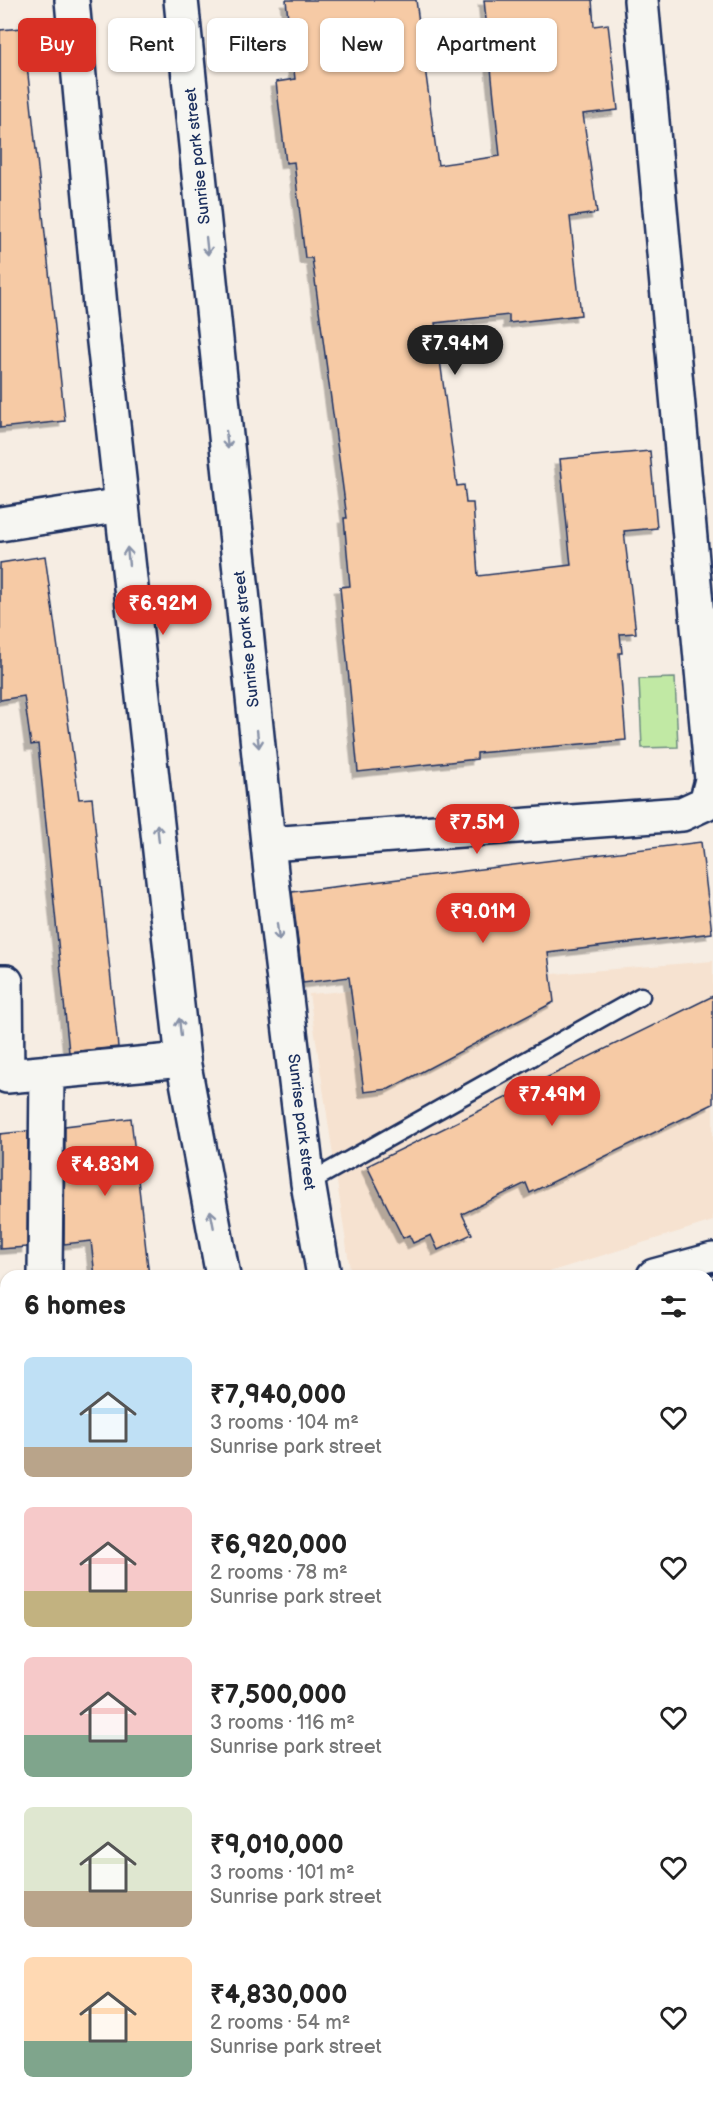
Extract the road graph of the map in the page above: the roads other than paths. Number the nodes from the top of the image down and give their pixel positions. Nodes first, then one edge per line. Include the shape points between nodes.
1 (72, 0) edge
2 (182, 0) edge
3 (641, 0) edge
4 (123, 505) junction
5 (0, 524) edge
6 (269, 844) junction
7 (0, 982) edge
8 (641, 996) dead end
9 (183, 1060) junction
10 (47, 1072) junction
11 (308, 1183) junction
12 (713, 1260) edge
13 (45, 1270) edge
14 (222, 1270) edge
15 (323, 1270) edge
16 (676, 1270) edge

1 - 4 main road
2 -> 6 main road, Sunrise park street
3 - 6 main road via 712,780 706,803 682,814
4 - 5 main road
9 -> 4 main road
6 -> 11 main road, Sunrise park street
7 - 10 main road via 6,982 7,1076
8 - 11 lane
9 - 10 main road
14 -> 9 main road
10 - 13 main road
11 - 15 main road, Sunrise park street
12 - 16 main road

